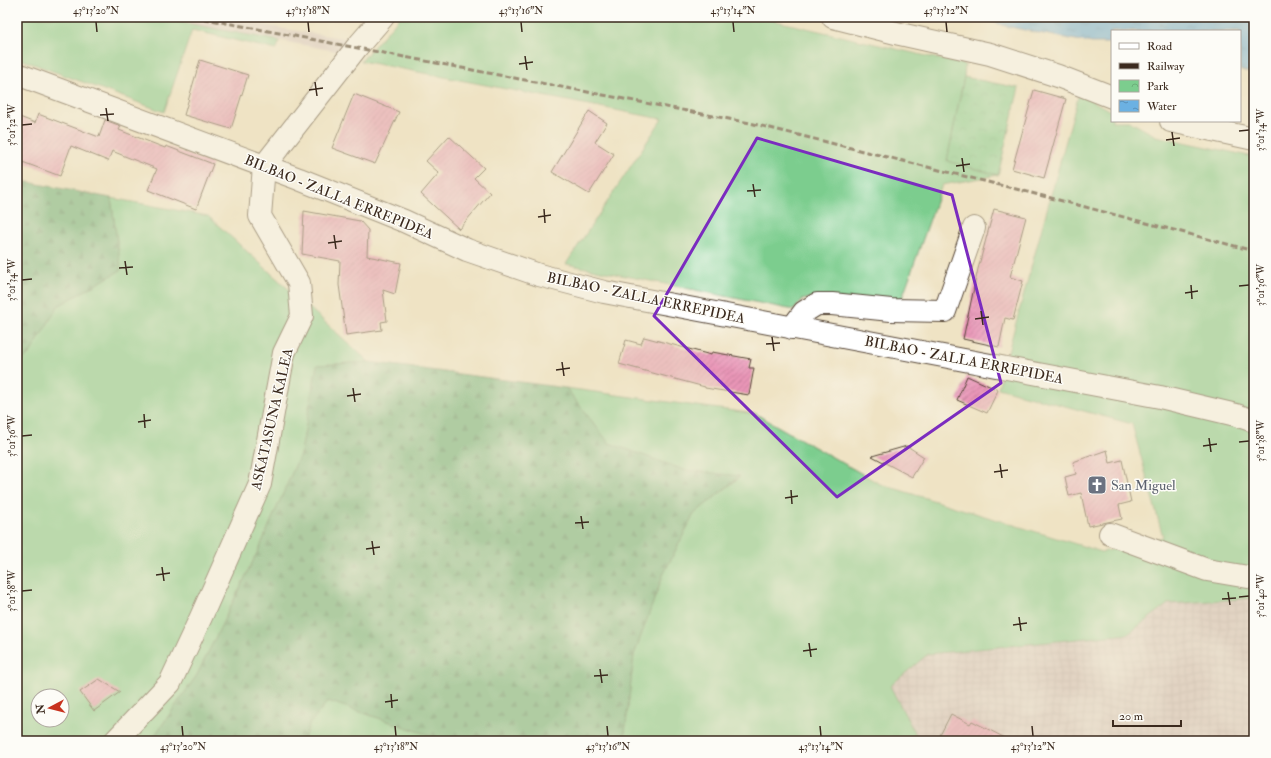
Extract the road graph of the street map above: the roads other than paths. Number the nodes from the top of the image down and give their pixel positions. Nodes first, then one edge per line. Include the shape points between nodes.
1 (383, 17) edge
2 (833, 17) edge
3 (17, 74) edge
4 (1111, 97) edge
5 (1176, 122) edge
6 (1254, 139) edge
7 (264, 166) junction
8 (974, 228) dead end
9 (792, 328) junction
10 (1254, 421) edge
11 (1110, 534) dead end
12 (1254, 578) edge
13 (115, 741) edge

1 - 7 street
2 - 4 street via 990,54
3 - 7 street, BILBAO - ZALLA ERREPIDEA
5 - 6 street
7 - 9 street, BILBAO - ZALLA ERREPIDEA via 404,221 467,250 539,275 604,292
7 - 13 street, ASKATASUNA KALEA via 260,216 300,283 302,316 284,352 260,484 170,683
8 - 9 street via 945,311 817,304 804,312
9 - 10 street, BILBAO - ZALLA ERREPIDEA via 1160,397
11 - 12 street via 1207,570

